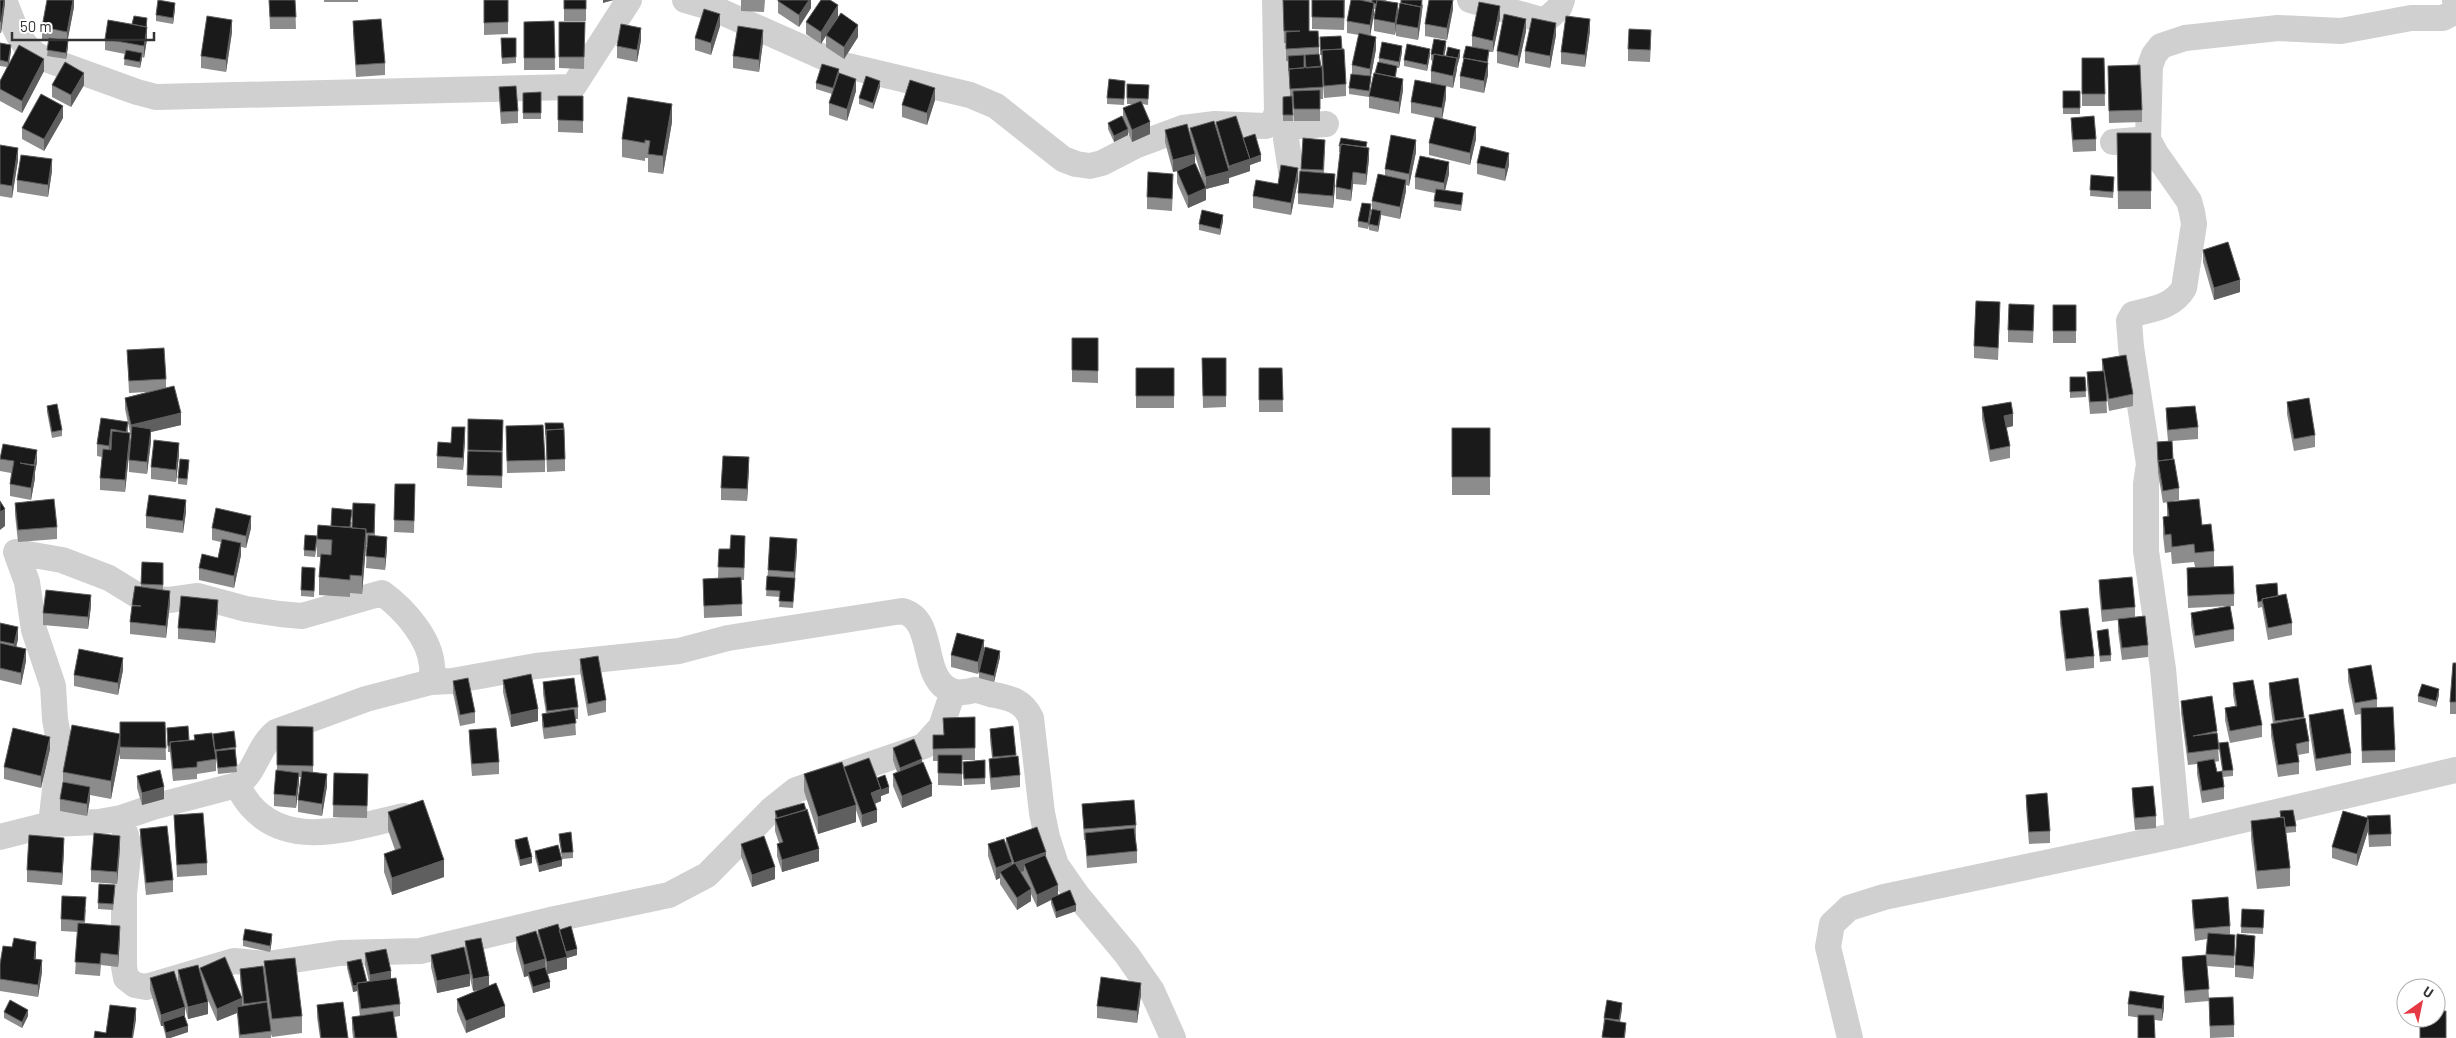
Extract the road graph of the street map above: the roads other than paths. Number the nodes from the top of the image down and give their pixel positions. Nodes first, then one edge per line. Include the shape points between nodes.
1 (4, 0) edge
2 (628, 0) edge
3 (685, 0) edge
4 (1275, 0) edge
5 (1470, 0) edge
6 (1562, 0) edge
7 (2455, 0) edge
8 (1280, 124) junction
9 (1326, 124) dead end
10 (2148, 139) junction
11 (2113, 142) dead end
12 (1291, 171) edge
13 (8, 551) edge
14 (430, 682) junction
15 (953, 692) junction
16 (2456, 770) edge
17 (237, 785) junction
18 (404, 816) edge
19 (121, 818) junction
20 (52, 824) junction
21 (2178, 835) junction
22 (0, 837) edge
23 (1174, 1038) edge
24 (1850, 1038) edge

1 - 2 street via 21,42 29,51 156,97 573,87
3 - 8 street via 712,8 839,64 970,95 996,106 1063,159 1076,164 1090,166 1102,163 1183,128 1215,124
4 - 8 street via 1277,112
5 - 6 street via 1545,21 1559,8
7 - 10 street via 2456,7 2452,13 2443,18 2411,18 2341,31 2278,28 2172,41 2161,46 2150,66
8 - 9 street
8 - 12 street
10 - 11 street
10 - 21 street via 2189,201 2194,224 2184,288 2178,297 2168,305 2133,314 2129,321 2149,464 2146,551 2163,669
13 - 14 street via 62,560 109,578 140,597 169,600 198,596 246,610 280,614 302,616 382,593 402,609 424,642 432,666
13 - 20 street via 27,582 34,630 53,686 60,747
14 - 15 street via 536,666 679,651 728,638 902,611 917,619 940,683
14 - 17 street via 360,701 276,732 248,776
15 - 19 street via 941,727 924,746 796,790 771,810 707,875 669,895 420,951 340,953 267,964 234,962 146,987 135,985 126,978 124,967 124,894 129,846
15 - 23 street via 976,690 1011,698 1027,710 1031,718 1042,813 1056,865 1152,991
16 - 21 street
17 - 18 street via 250,806 268,820 293,830 322,834
17 - 19 street
19 - 20 street
20 - 22 street
21 - 24 street via 1849,908 1832,924 1828,947

